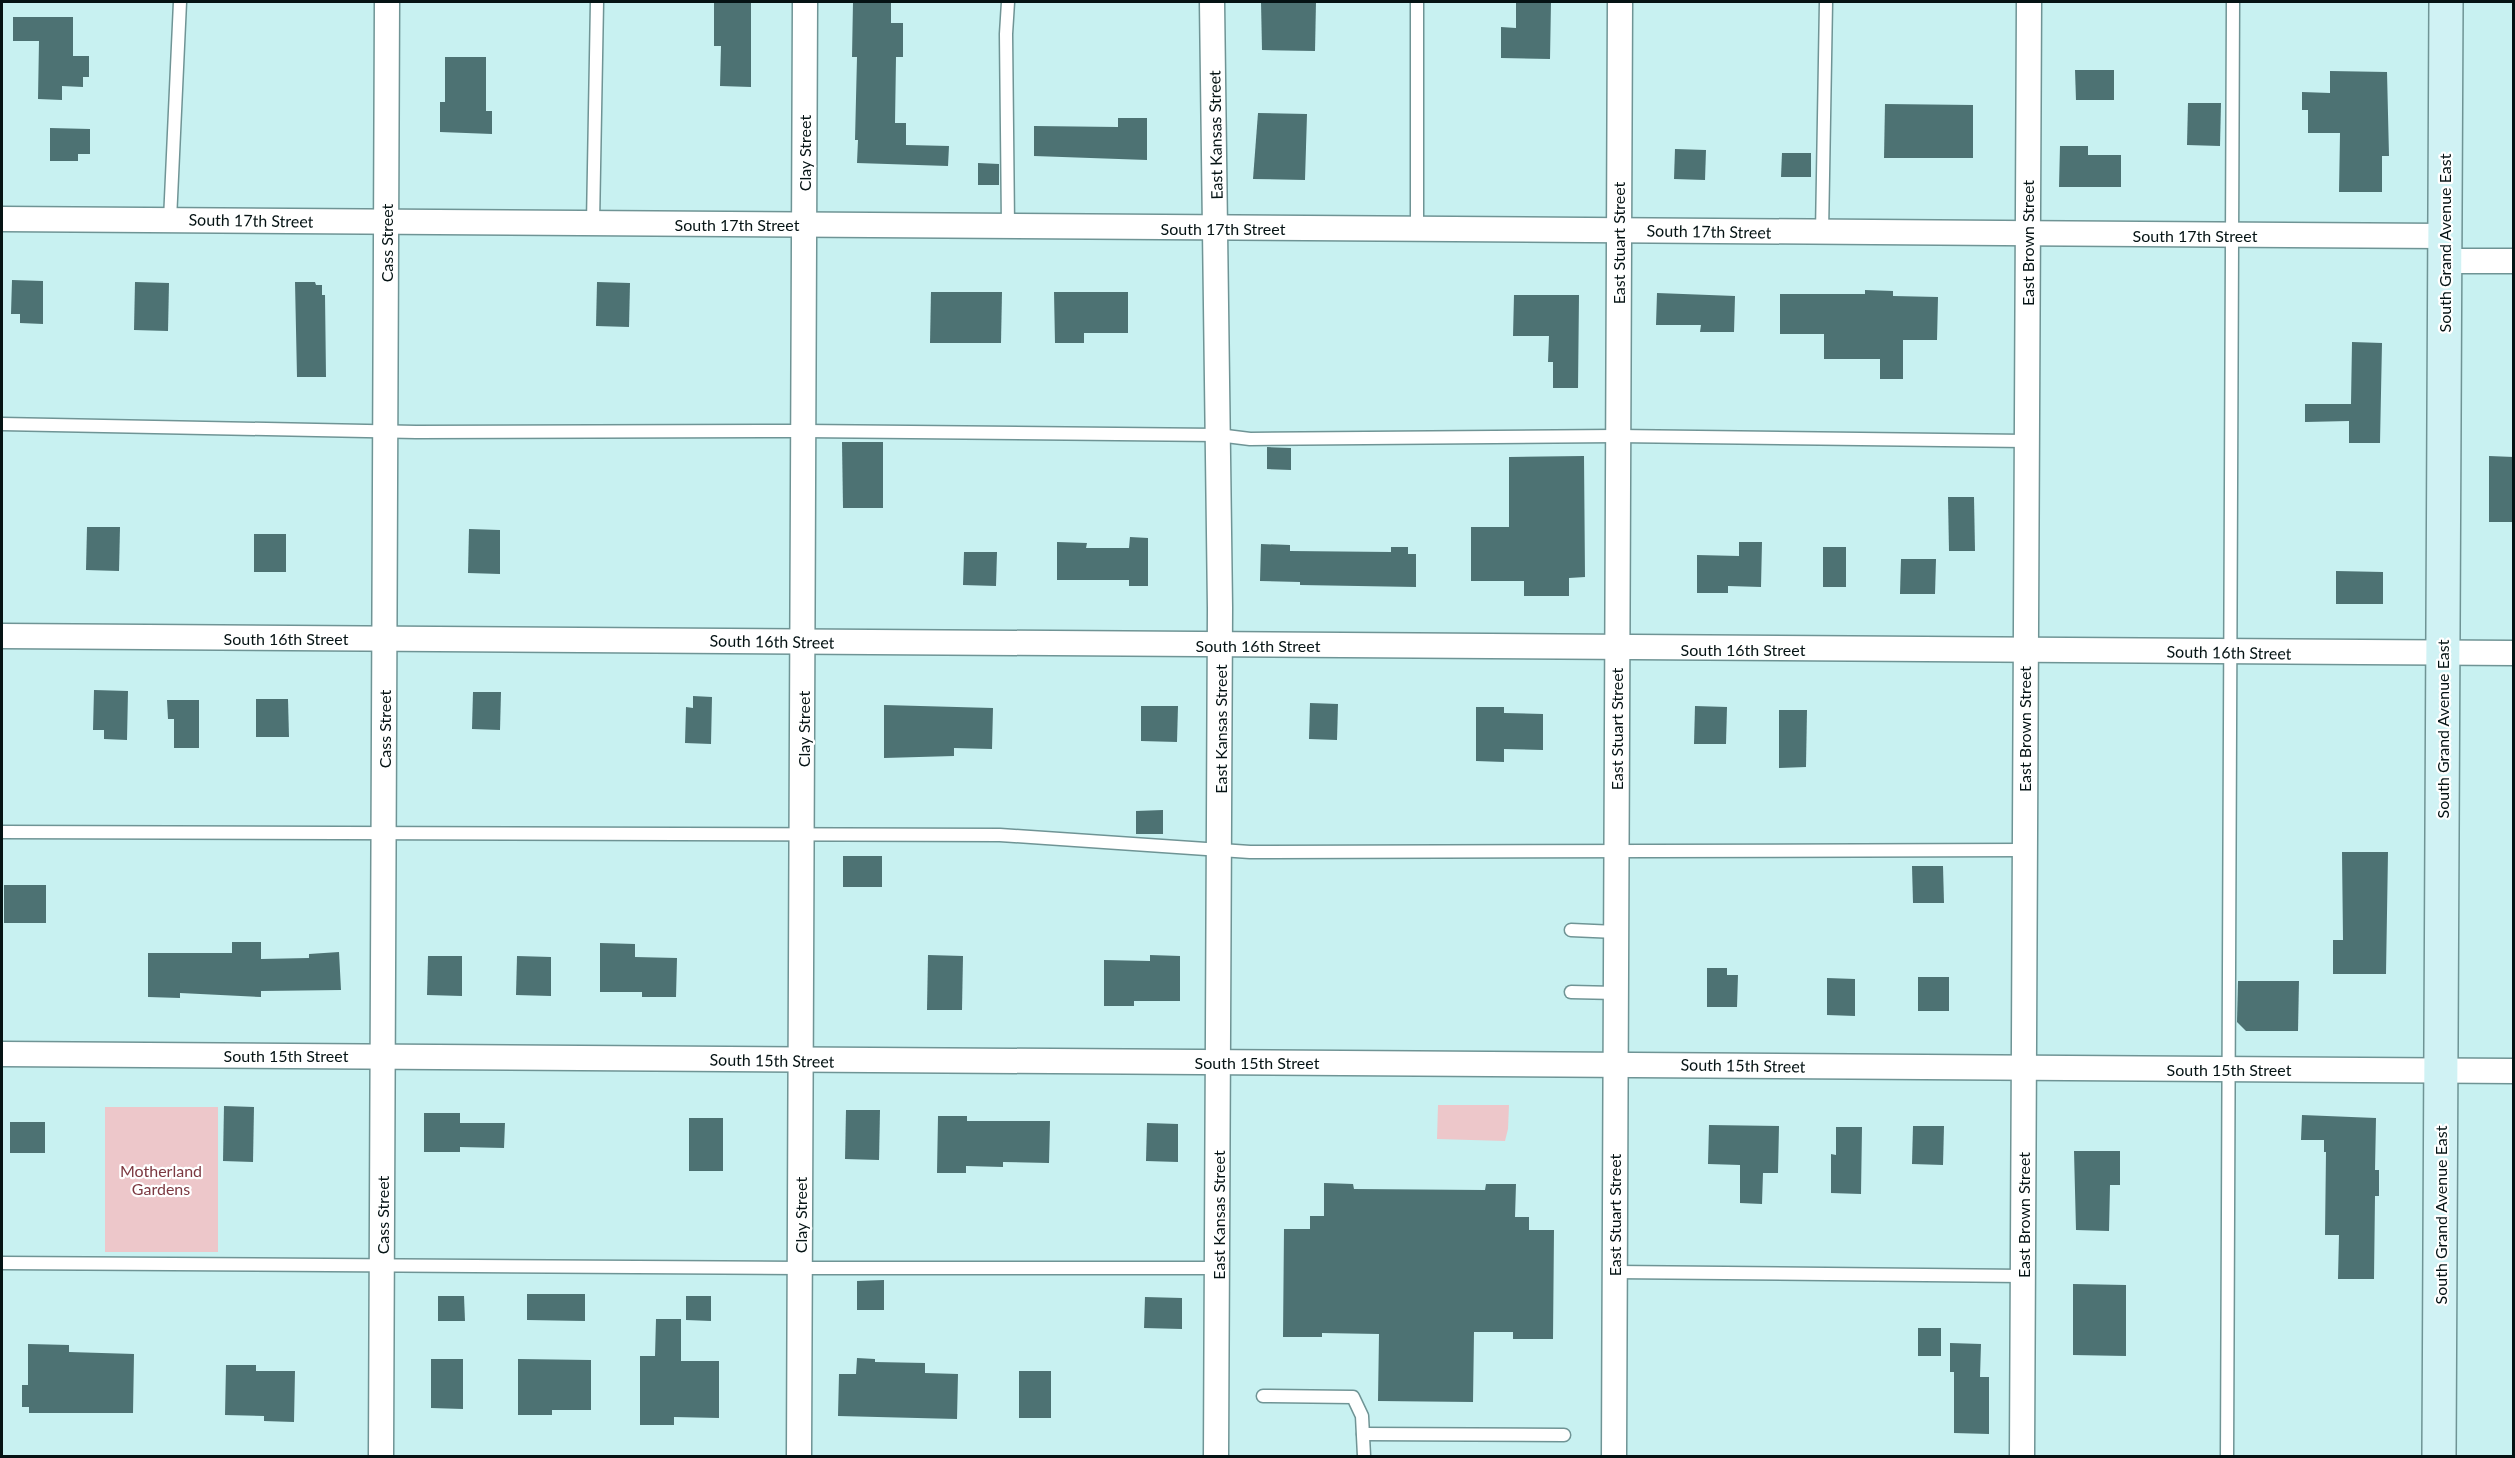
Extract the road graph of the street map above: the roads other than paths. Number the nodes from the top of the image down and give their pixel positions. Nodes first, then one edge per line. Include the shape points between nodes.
1 (180, 2) edge
2 (387, 2) edge
3 (597, 2) edge
4 (805, 2) edge
5 (1008, 2) edge
6 (1212, 2) edge
7 (1417, 2) edge
8 (1620, 2) edge
9 (1826, 2) edge
10 (2029, 2) edge
11 (2234, 2) edge
12 (2446, 2) edge
13 (2, 219) edge
14 (170, 220) junction
15 (386, 222) junction
16 (593, 223) junction
17 (804, 225) junction
18 (1008, 226) junction
19 (1216, 228) junction
20 (1418, 229) junction
21 (1618, 230) junction
22 (1822, 233) junction
23 (2027, 234) junction
24 (2232, 235) junction
25 (2444, 249) junction
26 (2514, 261) edge
27 (2, 424) edge
28 (384, 431) junction
29 (802, 431) junction
30 (1218, 435) junction
31 (1617, 436) junction
32 (2025, 441) junction
33 (2, 636) edge
34 (383, 639) junction
35 (803, 641) junction
36 (1220, 646) junction
37 (1616, 648) junction
38 (2024, 650) junction
39 (2232, 652) junction
40 (2442, 653) junction
41 (2514, 653) edge
42 (2, 832) edge
43 (383, 834) junction
44 (802, 835) junction
45 (1220, 849) junction
46 (2024, 850) junction
47 (1616, 852) junction
48 (1571, 930) dead end
49 (1616, 932) junction
50 (1571, 992) dead end
51 (1616, 993) junction
52 (2, 1054) edge
53 (383, 1056) junction
54 (800, 1060) junction
55 (1219, 1062) junction
56 (1615, 1064) junction
57 (2024, 1068) junction
58 (2229, 1069) junction
59 (2441, 1071) junction
60 (2514, 1071) edge
61 (2, 1263) edge
62 (382, 1264) junction
63 (800, 1268) junction
64 (1218, 1268) junction
65 (1614, 1272) junction
66 (2023, 1276) junction
67 (1263, 1396) dead end
68 (1363, 1434) junction
69 (1564, 1435) dead end
70 (381, 1456) edge
71 (799, 1456) edge
72 (1216, 1456) edge
73 (1364, 1456) edge
74 (1614, 1456) edge
75 (2022, 1456) edge
76 (2227, 1456) edge
77 (2439, 1456) edge

1 - 14 lane
2 - 15 street, Cass Street
3 - 16 lane
4 - 17 street, Clay Street
5 - 18 lane
6 - 19 street, East Kansas Street
7 - 20 lane
8 - 21 street, East Stuart Street
9 - 22 lane
10 - 23 street, East Brown Street
11 - 24 lane
12 - 25 main road, South Grand Avenue East
13 - 14 street, South 17th Street
14 - 15 street, South 17th Street
15 - 16 street, South 17th Street
15 - 28 street, Cass Street
16 - 17 street, South 17th Street
17 - 18 street, South 17th Street
17 - 29 street, Clay Street
18 - 19 street, South 17th Street
19 - 20 street, South 17th Street
19 - 30 street, East Kansas Street
20 - 21 street, South 17th Street
21 - 22 street, South 17th Street
21 - 31 street, East Stuart Street
22 - 23 street, South 17th Street
23 - 24 street, South 17th Street
23 - 32 street, East Brown Street
24 - 25 street, South 17th Street
24 - 39 lane
25 - 26 street, South 17th Street
25 - 40 main road, South Grand Avenue East
27 - 28 lane
28 - 29 lane
28 - 34 street, Cass Street
29 - 30 lane
29 - 35 street, Clay Street
30 - 31 lane via 1250,439
30 - 36 street, East Kansas Street
31 - 32 lane
31 - 37 street, East Stuart Street
32 - 38 street, East Brown Street
33 - 34 street, South 16th Street
34 - 35 street, South 16th Street
34 - 43 street, Cass Street
35 - 36 street, South 16th Street
35 - 44 street, Clay Street
36 - 37 street, South 16th Street
36 - 45 street, East Kansas Street
37 - 38 street, South 16th Street
37 - 47 street, East Stuart Street
38 - 39 street, South 16th Street
38 - 46 street, East Brown Street
39 - 40 street, South 16th Street
39 - 58 lane
40 - 41 street, South 16th Street
40 - 59 main road, South Grand Avenue East
42 - 43 lane
43 - 44 lane
43 - 53 street, Cass Street
44 - 45 lane via 1000,835
44 - 54 street, Clay Street
45 - 47 lane
45 - 55 street, East Kansas Street
46 - 47 lane
46 - 57 street, East Brown Street
47 - 49 street, East Stuart Street
48 - 49 lane
49 - 51 street, East Stuart Street
50 - 51 lane
51 - 56 street, East Stuart Street
52 - 53 street, South 15th Street
53 - 54 street, South 15th Street
53 - 62 street, Cass Street
54 - 55 street, South 15th Street
54 - 63 street, Clay Street
55 - 56 street, South 15th Street
55 - 64 street, East Kansas Street
56 - 57 street, South 15th Street
56 - 65 street, East Stuart Street
57 - 58 street, South 15th Street
57 - 66 street, East Brown Street
58 - 59 street, South 15th Street
58 - 76 lane
59 - 60 street, South 15th Street
59 - 77 main road, South Grand Avenue East
61 - 62 lane
62 - 63 lane
62 - 70 street, Cass Street
63 - 64 lane
63 - 71 street, Clay Street
64 - 72 street, East Kansas Street
65 - 66 lane
65 - 74 street, East Stuart Street
66 - 75 street, East Brown Street
67 - 68 lane via 1353,1398 1362,1416
68 - 69 lane
68 - 73 lane

